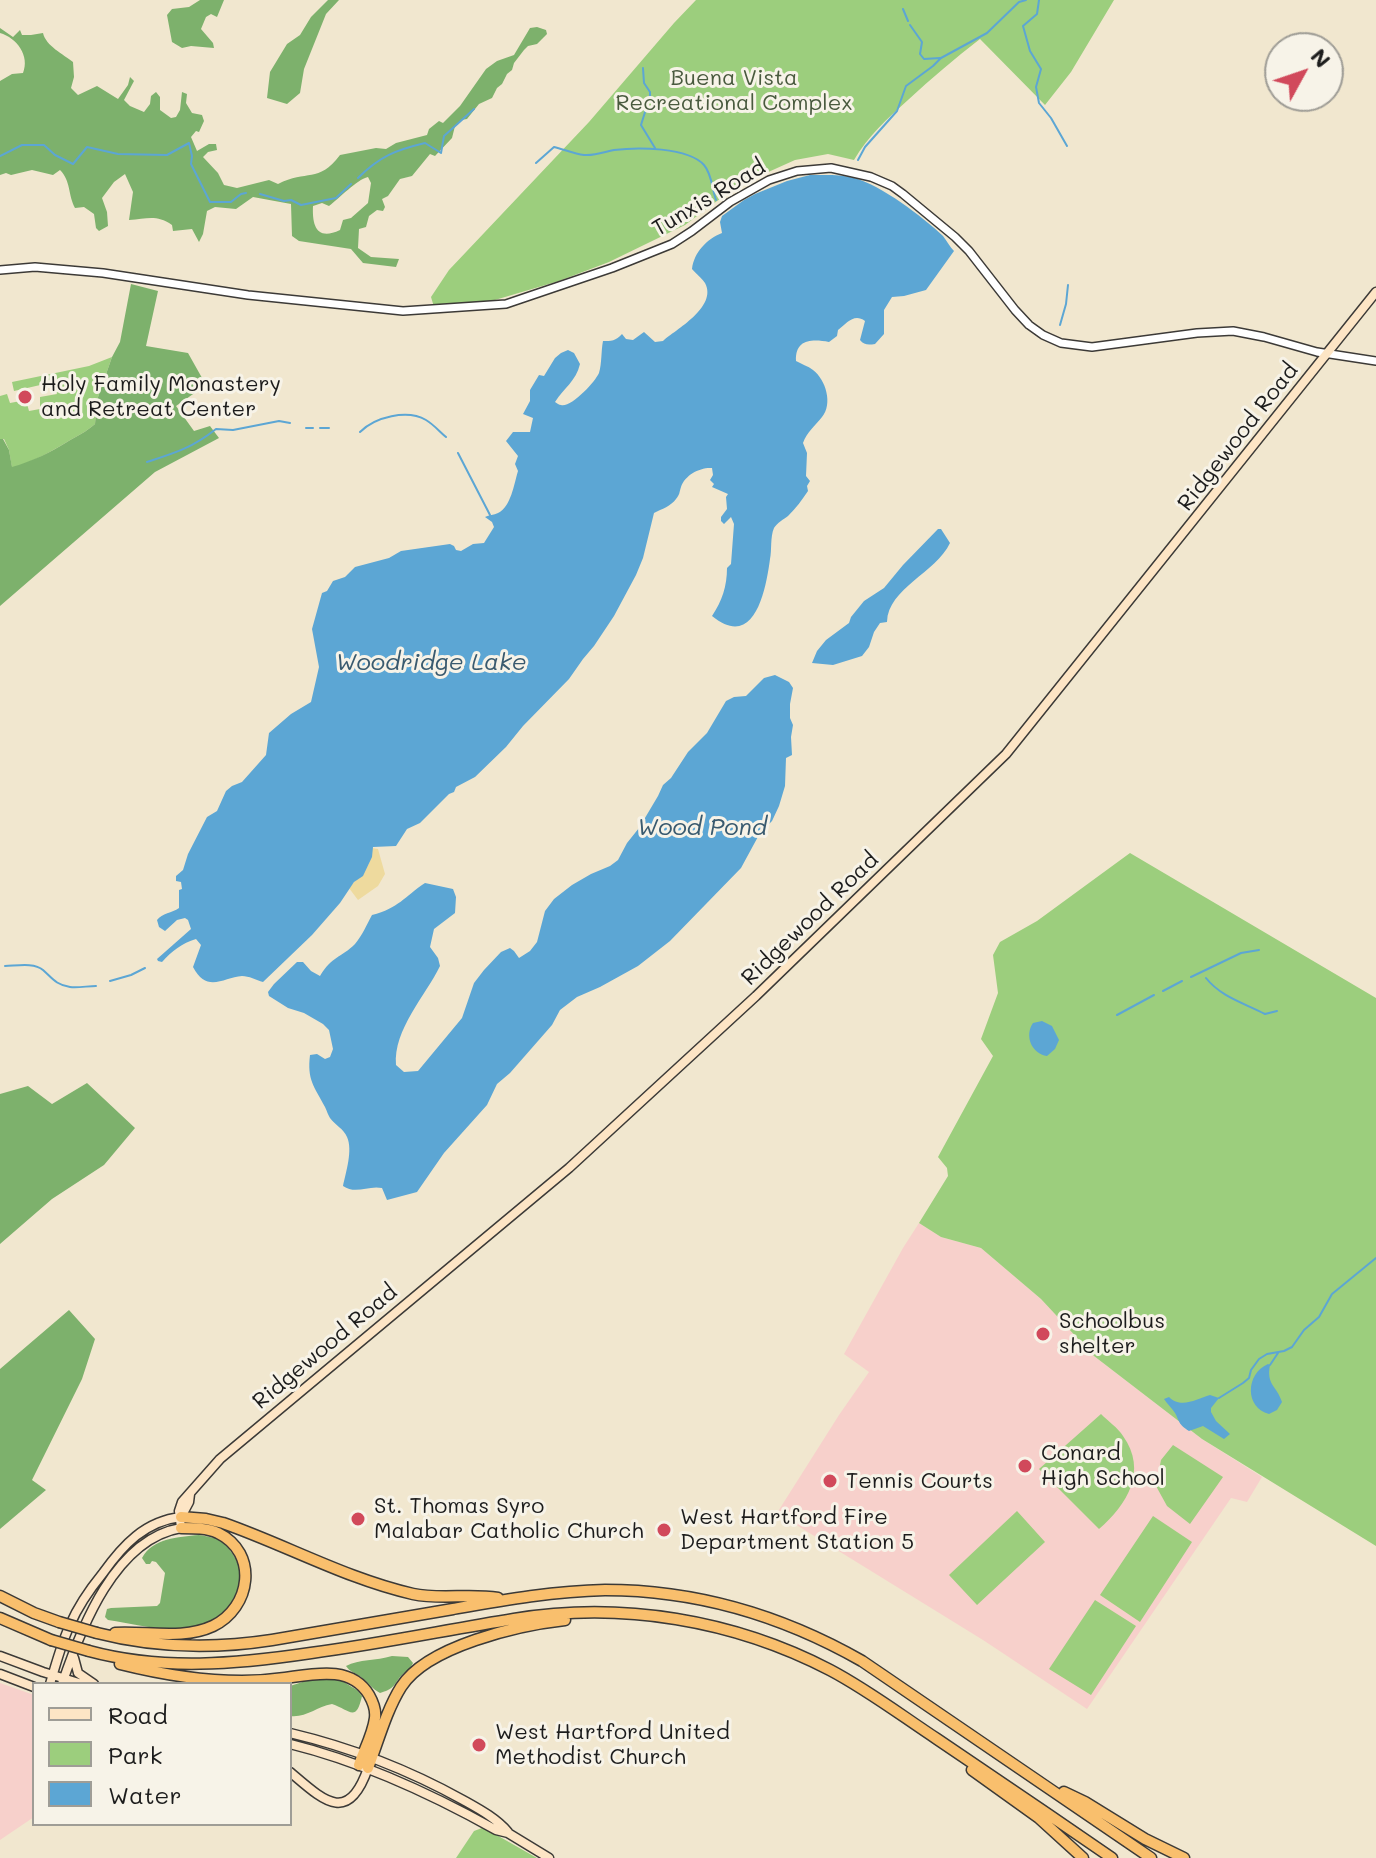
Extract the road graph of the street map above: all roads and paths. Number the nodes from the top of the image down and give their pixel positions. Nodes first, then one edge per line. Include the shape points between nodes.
1 (0, 270) edge
2 (1376, 292) edge
3 (1327, 353) junction
4 (1376, 361) edge
5 (181, 1523) junction
6 (0, 1596) edge
7 (508, 1599) junction
8 (607, 1613) junction
9 (0, 1618) edge
10 (100, 1634) junction
11 (75, 1650) junction
12 (93, 1652) junction
13 (0, 1656) edge
14 (0, 1674) edge
15 (51, 1680) edge
16 (62, 1681) edge
17 (90, 1682) edge
18 (32, 1686) edge
19 (928, 1733) junction
20 (292, 1734) edge
21 (292, 1744) edge
22 (365, 1762) junction
23 (292, 1774) edge
24 (1045, 1785) junction
25 (549, 1858) edge
26 (1083, 1858) edge
27 (1112, 1858) edge
28 (1151, 1858) edge
29 (1184, 1858) edge

1 - 3 street, Tunxis Road via 35,267 103,273 403,311 506,304 672,244 769,180 831,168 881,180 903,194 969,251 1029,325 1061,343 1092,347 1233,331
2 - 3 main road, Ridgewood Road
3 - 4 street, Tunxis Road
3 - 5 main road, Ridgewood Road via 1006,754 578,1159 207,1471 183,1500
5 - 7 highway via 223,1523 404,1592
5 - 10 highway via 214,1531 239,1551 247,1579 235,1609 219,1623 192,1632
5 - 11 main road via 128,1558 100,1597
5 - 15 main road via 161,1522 121,1548 77,1611
6 - 10 highway, bridge
7 - 10 highway via 239,1644 174,1645
7 - 24 highway via 635,1591 701,1599 790,1626 878,1671
8 - 12 highway via 527,1617 238,1663 164,1663
8 - 19 highway via 714,1627 786,1650 848,1680
8 - 22 highway via 520,1628 429,1660 399,1689
9 - 12 highway, bridge
11 - 16 main road
11 - 17 main road via 76,1670
12 - 22 highway via 124,1665 208,1679 250,1681 325,1673 349,1677 364,1688 375,1708
13 - 15 main road
14 - 18 main road
15 - 16 main road
19 - 26 highway
19 - 27 highway
20 - 22 main road
21 - 22 main road
22 - 23 main road via 356,1795 336,1803 324,1800
22 - 25 main road via 412,1775 458,1797
24 - 28 highway
24 - 29 highway

